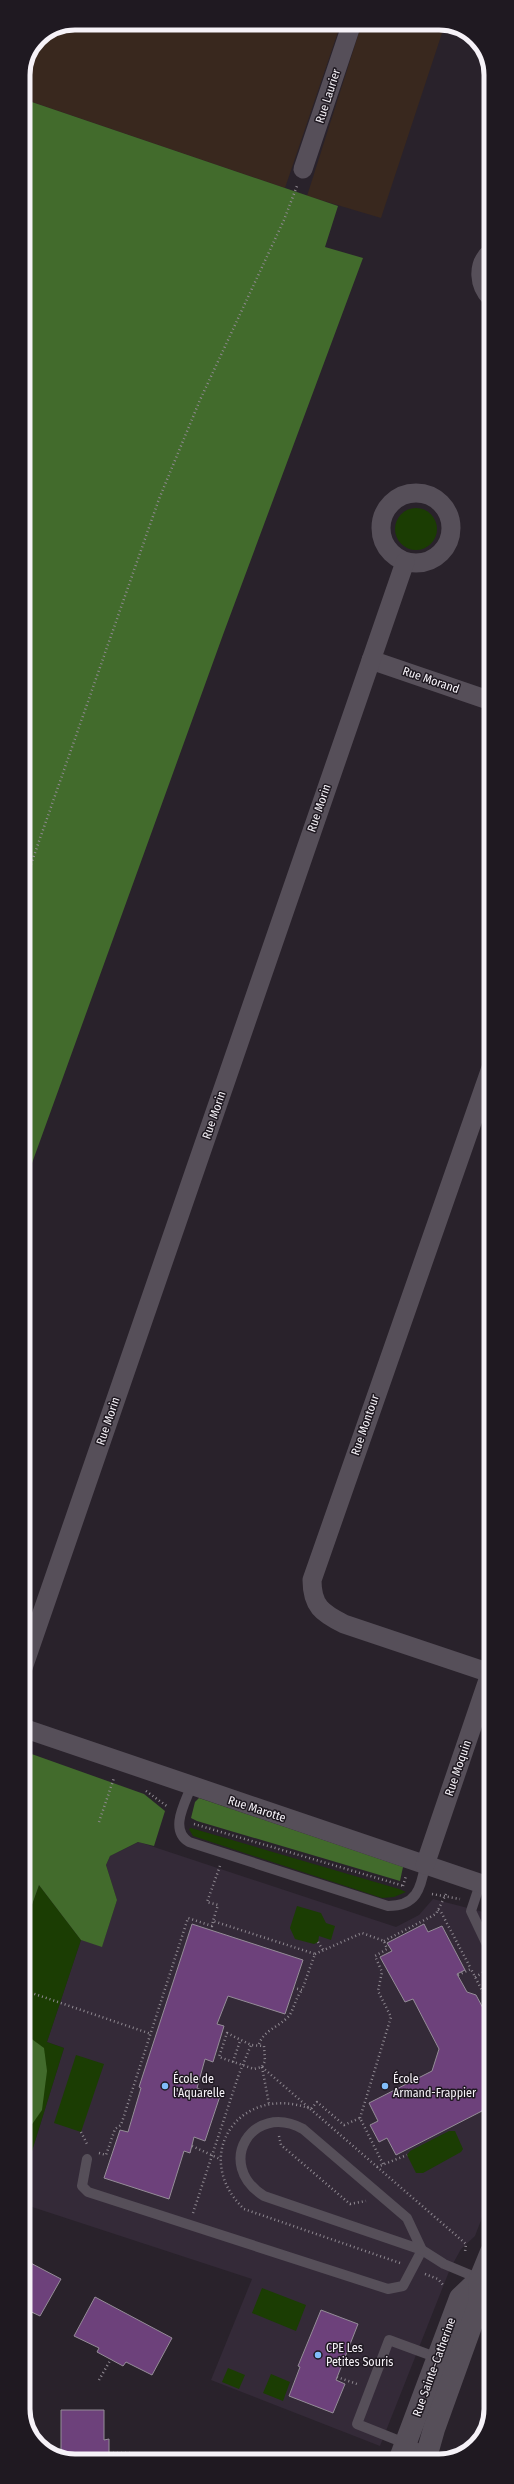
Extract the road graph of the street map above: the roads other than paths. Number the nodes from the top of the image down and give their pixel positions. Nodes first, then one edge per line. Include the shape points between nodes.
1 (350, 30) edge
2 (304, 169) road end
3 (484, 261) edge
4 (484, 291) edge
5 (405, 562) dead end
6 (371, 660) junction
7 (484, 699) edge
8 (484, 1088) edge
9 (30, 1648) edge
10 (484, 1670) edge
11 (484, 1690) edge
12 (30, 1730) edge
13 (191, 1787) junction
14 (425, 1865) junction
15 (484, 1886) edge
16 (484, 1888) edge
17 (484, 1938) edge
18 (89, 2155) road end
19 (422, 2250) junction
20 (484, 2282) edge
21 (484, 2283) edge
22 (484, 2286) edge
23 (438, 2358) junction
24 (402, 2452) edge
25 (414, 2454) edge
26 (427, 2454) edge

1 - 2 street, Rue Laurier
3 - 4 street via 481,282
5 - 6 street, Rue Morin
6 - 7 street, Rue Morand
6 - 9 street, Rue Morin
8 - 10 street, Rue Montour via 312,1580 312,1594 317,1606 328,1616 344,1624
11 - 14 street, Rue Moquin
12 - 13 street, Rue Marotte
13 - 14 street, Rue Marotte
13 - 14 lane via 179,1826 182,1835 190,1842 388,1906 400,1905 414,1896 421,1885
14 - 15 street, Rue Marotte
16 - 17 lane via 471,1911
18 - 19 lane via 82,2186 88,2192 388,2289 403,2286
19 - 19 lane via 408,2218 303,2129 294,2124 277,2121 266,2123 247,2137 242,2146 240,2167 253,2189 264,2196
19 - 20 lane via 444,2264
21 - 23 street, Rue Sainte-Catherine via 460,2298
22 - 26 street, Rue Sainte-Catherine
23 - 24 street, Rue Sainte-Catherine
23 - 24 lane via 389,2340 357,2424
24 - 25 lane

